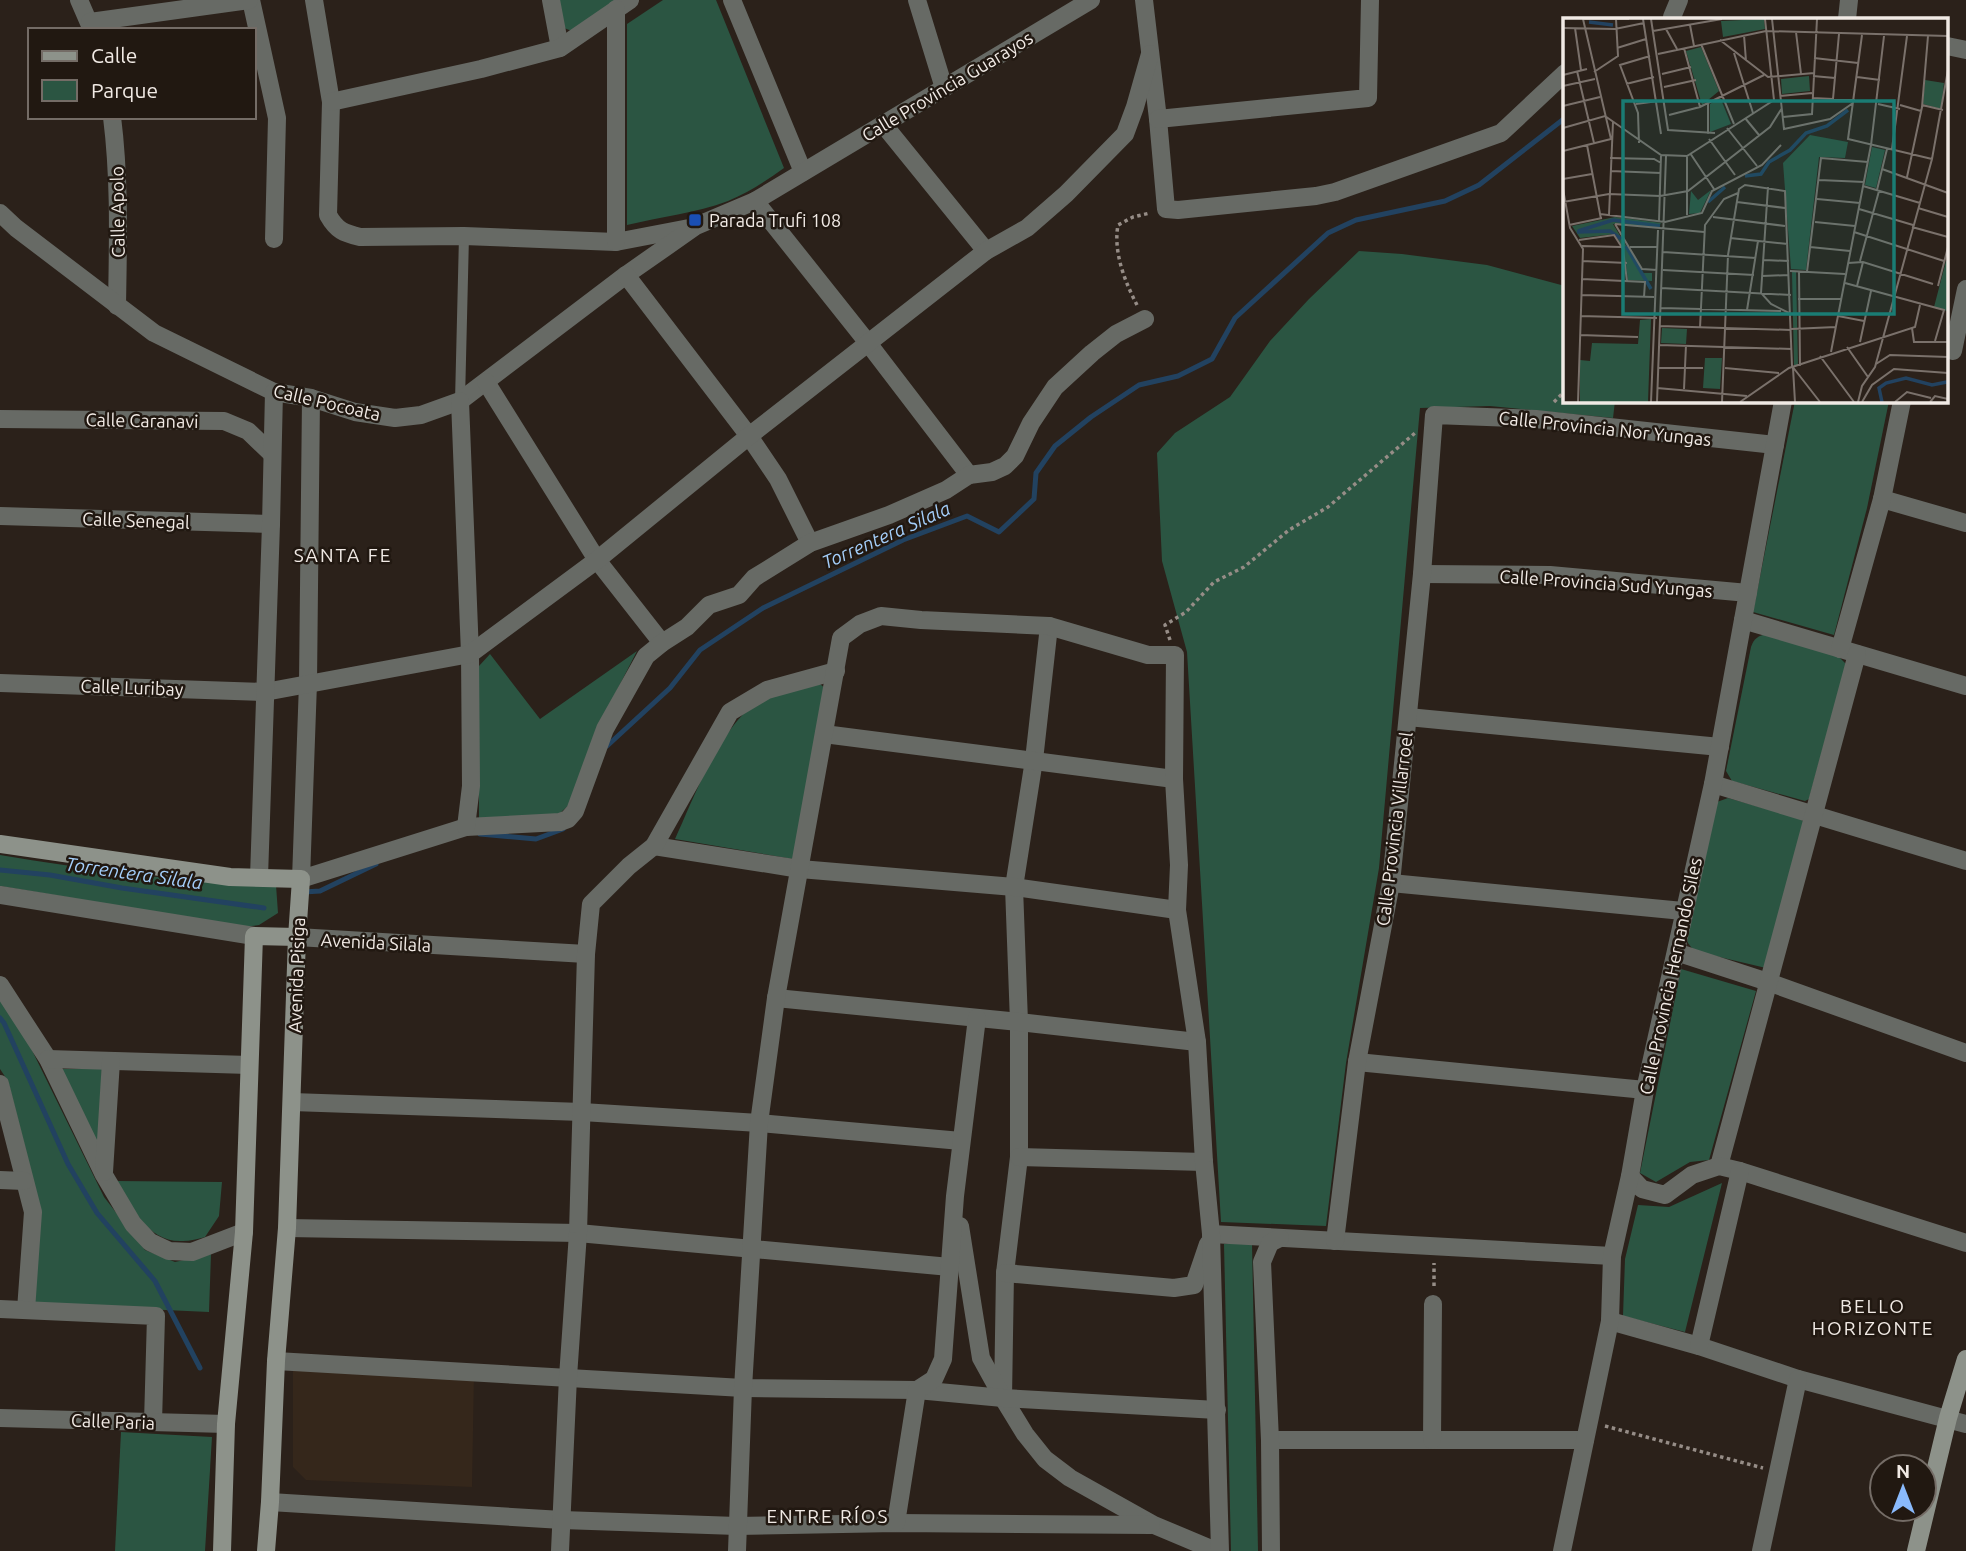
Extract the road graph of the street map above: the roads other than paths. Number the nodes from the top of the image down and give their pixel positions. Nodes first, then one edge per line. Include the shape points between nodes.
1 (79, 0) edge
2 (250, 0) edge
3 (314, 0) edge
4 (551, 0) edge
5 (732, 0) edge
6 (917, 0) edge
7 (1091, 0) edge
8 (1144, 0) edge
9 (1370, 0) edge
10 (1679, 0) edge
11 (1849, 0) edge
12 (623, 5) edge
13 (1669, 18) edge
14 (1847, 18) edge
15 (91, 26) edge
16 (1948, 46) edge
17 (560, 48) junction
18 (1966, 50) edge
19 (1150, 54) junction
20 (1563, 75) edge
21 (944, 88) junction
22 (331, 102) junction
23 (112, 119) edge
24 (1158, 119) junction
25 (883, 124) junction
26 (803, 172) junction
27 (755, 201) junction
28 (0, 213) edge
29 (696, 226) junction
30 (464, 236) junction
31 (274, 239) dead end
32 (616, 242) junction
33 (986, 251) junction
34 (626, 275) junction
35 (1966, 289) edge
36 (117, 306) junction
37 (1144, 319) road end
38 (868, 343) junction
39 (1955, 352) edge
40 (486, 382) junction
41 (274, 392) junction
42 (311, 398) junction
43 (460, 401) junction
44 (1783, 402) edge
45 (1902, 402) edge
46 (1434, 415) joint
47 (0, 419) edge
48 (749, 436) junction
49 (1775, 446) junction
50 (272, 454) junction
51 (969, 475) junction
52 (1882, 499) junction
53 (0, 516) edge
54 (1966, 523) edge
55 (271, 524) junction
56 (810, 543) junction
57 (597, 560) junction
58 (1422, 574) junction
59 (1748, 593) junction
60 (1743, 620) junction
61 (1049, 626) junction
62 (662, 643) junction
63 (1849, 652) junction
64 (470, 654) junction
65 (835, 671) junction
66 (0, 683) edge
67 (308, 683) junction
68 (1966, 686) edge
69 (265, 692) junction
70 (1408, 717) junction
71 (824, 734) junction
72 (1720, 747) junction
73 (1034, 760) junction
74 (1174, 779) junction
75 (1713, 783) junction
76 (1814, 814) junction
77 (466, 827) junction
78 (0, 844) edge
79 (654, 846) junction
80 (1966, 861) edge
81 (800, 869) junction
82 (259, 877) junction
83 (300, 878) junction
84 (1391, 883) junction
85 (1014, 887) junction
86 (0, 895) edge
87 (1177, 910) junction
88 (1683, 911) junction
89 (254, 936) junction
90 (297, 937) junction
91 (1676, 952) junction
92 (586, 954) junction
93 (1768, 982) junction
94 (0, 985) edge
95 (776, 998) junction
96 (977, 1018) junction
97 (1019, 1022) junction
98 (1197, 1042) junction
99 (1966, 1053) edge
100 (48, 1059) junction
101 (111, 1061) junction
102 (1357, 1062) junction
103 (249, 1065) junction
104 (0, 1084) edge
105 (1645, 1090) junction
106 (292, 1102) junction
107 (582, 1112) junction
108 (759, 1123) junction
109 (961, 1141) junction
110 (1019, 1157) junction
111 (1204, 1162) junction
112 (1719, 1166) junction
113 (1740, 1171) junction
114 (104, 1175) junction
115 (1630, 1176) junction
116 (0, 1180) edge
117 (24, 1181) junction
118 (955, 1196) junction
119 (288, 1228) junction
120 (244, 1232) junction
121 (578, 1233) junction
122 (1211, 1234) junction
123 (1280, 1238) junction
124 (1335, 1241) junction
125 (1966, 1243) edge
126 (753, 1250) junction
127 (1612, 1256) junction
128 (950, 1267) junction
129 (1005, 1273) junction
130 (1433, 1304) road end
131 (0, 1309) edge
132 (26, 1310) junction
133 (1610, 1321) junction
134 (1699, 1346) junction
135 (1966, 1359) edge
136 (276, 1361) junction
137 (568, 1377) junction
138 (1798, 1379) junction
139 (743, 1388) junction
140 (916, 1390) junction
141 (1003, 1398) junction
142 (1217, 1410) junction
143 (0, 1418) edge
144 (1948, 1418) junction
145 (153, 1422) junction
146 (226, 1424) junction
147 (1966, 1424) edge
148 (1270, 1440) junction
149 (1432, 1440) junction
150 (1586, 1440) junction
151 (270, 1502) junction
152 (562, 1520) junction
153 (896, 1523) junction
154 (1154, 1525) junction
155 (737, 1526) junction
156 (222, 1551) edge
157 (266, 1551) edge
158 (560, 1551) edge
159 (737, 1551) edge
160 (1218, 1551) edge
161 (1271, 1551) edge
162 (1562, 1551) edge
163 (1761, 1551) edge
164 (1916, 1551) edge

1 - 15 street
2 - 15 street
2 - 31 street via 277,118
3 - 22 street
4 - 17 street
5 - 26 street
6 - 21 street
7 - 21 street, Calle Provincia Guarayos
8 - 19 street
9 - 24 street via 1368,98
10 - 13 street
11 - 14 street
12 - 17 street
12 - 32 street
16 - 18 street
17 - 22 street
19 - 24 street
19 - 33 street via 1125,134 1027,228
20 - 24 street via 1502,133 1317,197 1166,209
21 - 25 street, Calle Provincia Guarayos
22 - 30 street via 328,215 335,226 360,237
23 - 36 street, Calle Apolo
25 - 26 street, Calle Provincia Guarayos
25 - 33 street
26 - 27 street, Calle Pocoata
27 - 29 street, Calle Pocoata
27 - 38 street
28 - 36 street, Calle Pocoata
29 - 32 street
29 - 34 street, Calle Pocoata
30 - 32 street
30 - 43 lane
33 - 38 street
34 - 40 street, Calle Pocoata
34 - 48 street
35 - 39 street
36 - 41 street, Calle Pocoata via 155,334
37 - 51 street via 1116,334 1055,387 1005,466
38 - 48 street
38 - 51 street
40 - 43 street, Calle Pocoata
40 - 57 street
41 - 42 street, Calle Pocoata
41 - 50 street
42 - 43 street, Calle Pocoata via 395,418 421,415
42 - 67 street, Avenida Pisiga
43 - 64 street
44 - 49 street, Calle Provincia Hernando Siles
45 - 52 street
46 - 49 street, Calle Provincia Nor Yungas via 1536,419
46 - 58 street, Calle Provincia Villarroel
47 - 50 street, Calle Caranavi via 224,421 248,431
48 - 56 street via 778,479
48 - 57 street
49 - 59 street, Calle Provincia Hernando Siles
50 - 55 street
51 - 56 street via 889,515
52 - 54 street
52 - 63 street
53 - 55 street, Calle Senegal
55 - 69 street
56 - 62 street via 754,579 739,595 709,605
57 - 62 street
57 - 64 street
58 - 59 street, Calle Provincia Sud Yungas via 1550,575
58 - 70 street, Calle Provincia Villarroel
59 - 60 street, Calle Provincia Hernando Siles
60 - 63 street
60 - 72 street, Calle Provincia Hernando Siles
61 - 65 street via 881,616 841,638
61 - 73 street
61 - 74 street via 1148,654 1175,654
62 - 77 street via 646,656 605,729 568,819
63 - 68 street
63 - 76 street
64 - 67 street, Calle Luribay
64 - 77 street via 471,786
65 - 71 street
65 - 79 street via 767,690 730,712
66 - 69 street, Calle Luribay
67 - 69 street, Calle Luribay
67 - 83 street, Avenida Pisiga
69 - 82 street
70 - 72 street
70 - 84 street, Calle Provincia Villarroel
71 - 73 street
71 - 81 street
72 - 75 street, Calle Provincia Hernando Siles
73 - 74 street
73 - 85 street
74 - 87 street
75 - 76 street
75 - 88 street, Calle Provincia Hernando Siles
76 - 80 street
76 - 93 street
77 - 83 street
78 - 82 street
79 - 81 street
79 - 92 street via 591,904
81 - 85 street
81 - 95 street
82 - 83 street
83 - 90 street, Avenida Pisiga
84 - 88 street
84 - 102 street, Calle Provincia Villarroel
85 - 87 street
85 - 97 street
86 - 89 street, Avenida Silala
87 - 98 street
88 - 91 street, Calle Provincia Hernando Siles
89 - 90 street, Avenida Silala
89 - 103 street
90 - 92 street, Avenida Silala
90 - 106 street, Avenida Pisiga
91 - 93 street
91 - 105 street, Calle Provincia Hernando Siles
92 - 107 street
93 - 99 street
93 - 112 street
94 - 100 street
95 - 96 street
95 - 108 street
96 - 97 street
96 - 109 street
97 - 98 street
97 - 110 street
98 - 111 street
100 - 101 street
100 - 114 street
101 - 103 street
101 - 114 street
102 - 105 street
102 - 124 street, Calle Provincia Villarroel
103 - 120 street
104 - 117 street
105 - 115 street, Calle Provincia Hernando Siles
106 - 107 street
106 - 119 street, Avenida Pisiga
107 - 108 street
107 - 121 street
108 - 109 street
108 - 126 street
109 - 118 street
110 - 111 street
110 - 129 street
111 - 122 street
112 - 113 street
112 - 115 street via 1692,1174 1665,1195 1642,1189
113 - 125 street
113 - 134 street
114 - 120 street via 133,1224 150,1242 169,1251 192,1252
115 - 127 street, Calle Provincia Hernando Siles
116 - 117 street
117 - 132 street via 33,1212
118 - 128 street
118 - 141 street via 981,1358
119 - 121 street
119 - 136 street, Avenida Pisiga
120 - 146 street
121 - 126 street
121 - 137 street
122 - 123 street
122 - 129 street via 1194,1285 1174,1288
122 - 142 street
123 - 124 street
123 - 148 street via 1270,1242 1262,1262
124 - 127 street
126 - 128 street
126 - 139 street
127 - 133 street, Calle Provincia Hernando Siles
128 - 140 street via 943,1359 934,1379
129 - 141 street
130 - 149 street
131 - 132 street
132 - 145 street via 156,1316
133 - 134 street
133 - 150 street, Calle Provincia Hernando Siles
134 - 138 street
135 - 144 street
136 - 137 street
136 - 151 street, Avenida Pisiga
137 - 139 street
137 - 152 street
138 - 144 street
138 - 163 street
139 - 140 street
139 - 155 street
140 - 141 street
140 - 153 street
141 - 142 street
141 - 154 street via 1045,1459
142 - 160 street
143 - 145 street, Calle Paria
144 - 147 street
144 - 164 street
145 - 146 street, Calle Paria
146 - 156 street
148 - 149 street
148 - 161 street
149 - 150 street
150 - 162 street, Calle Provincia Hernando Siles
151 - 152 street
151 - 157 street, Avenida Pisiga
152 - 155 street
152 - 158 street
153 - 154 street
153 - 155 street
154 - 160 street
155 - 159 street

